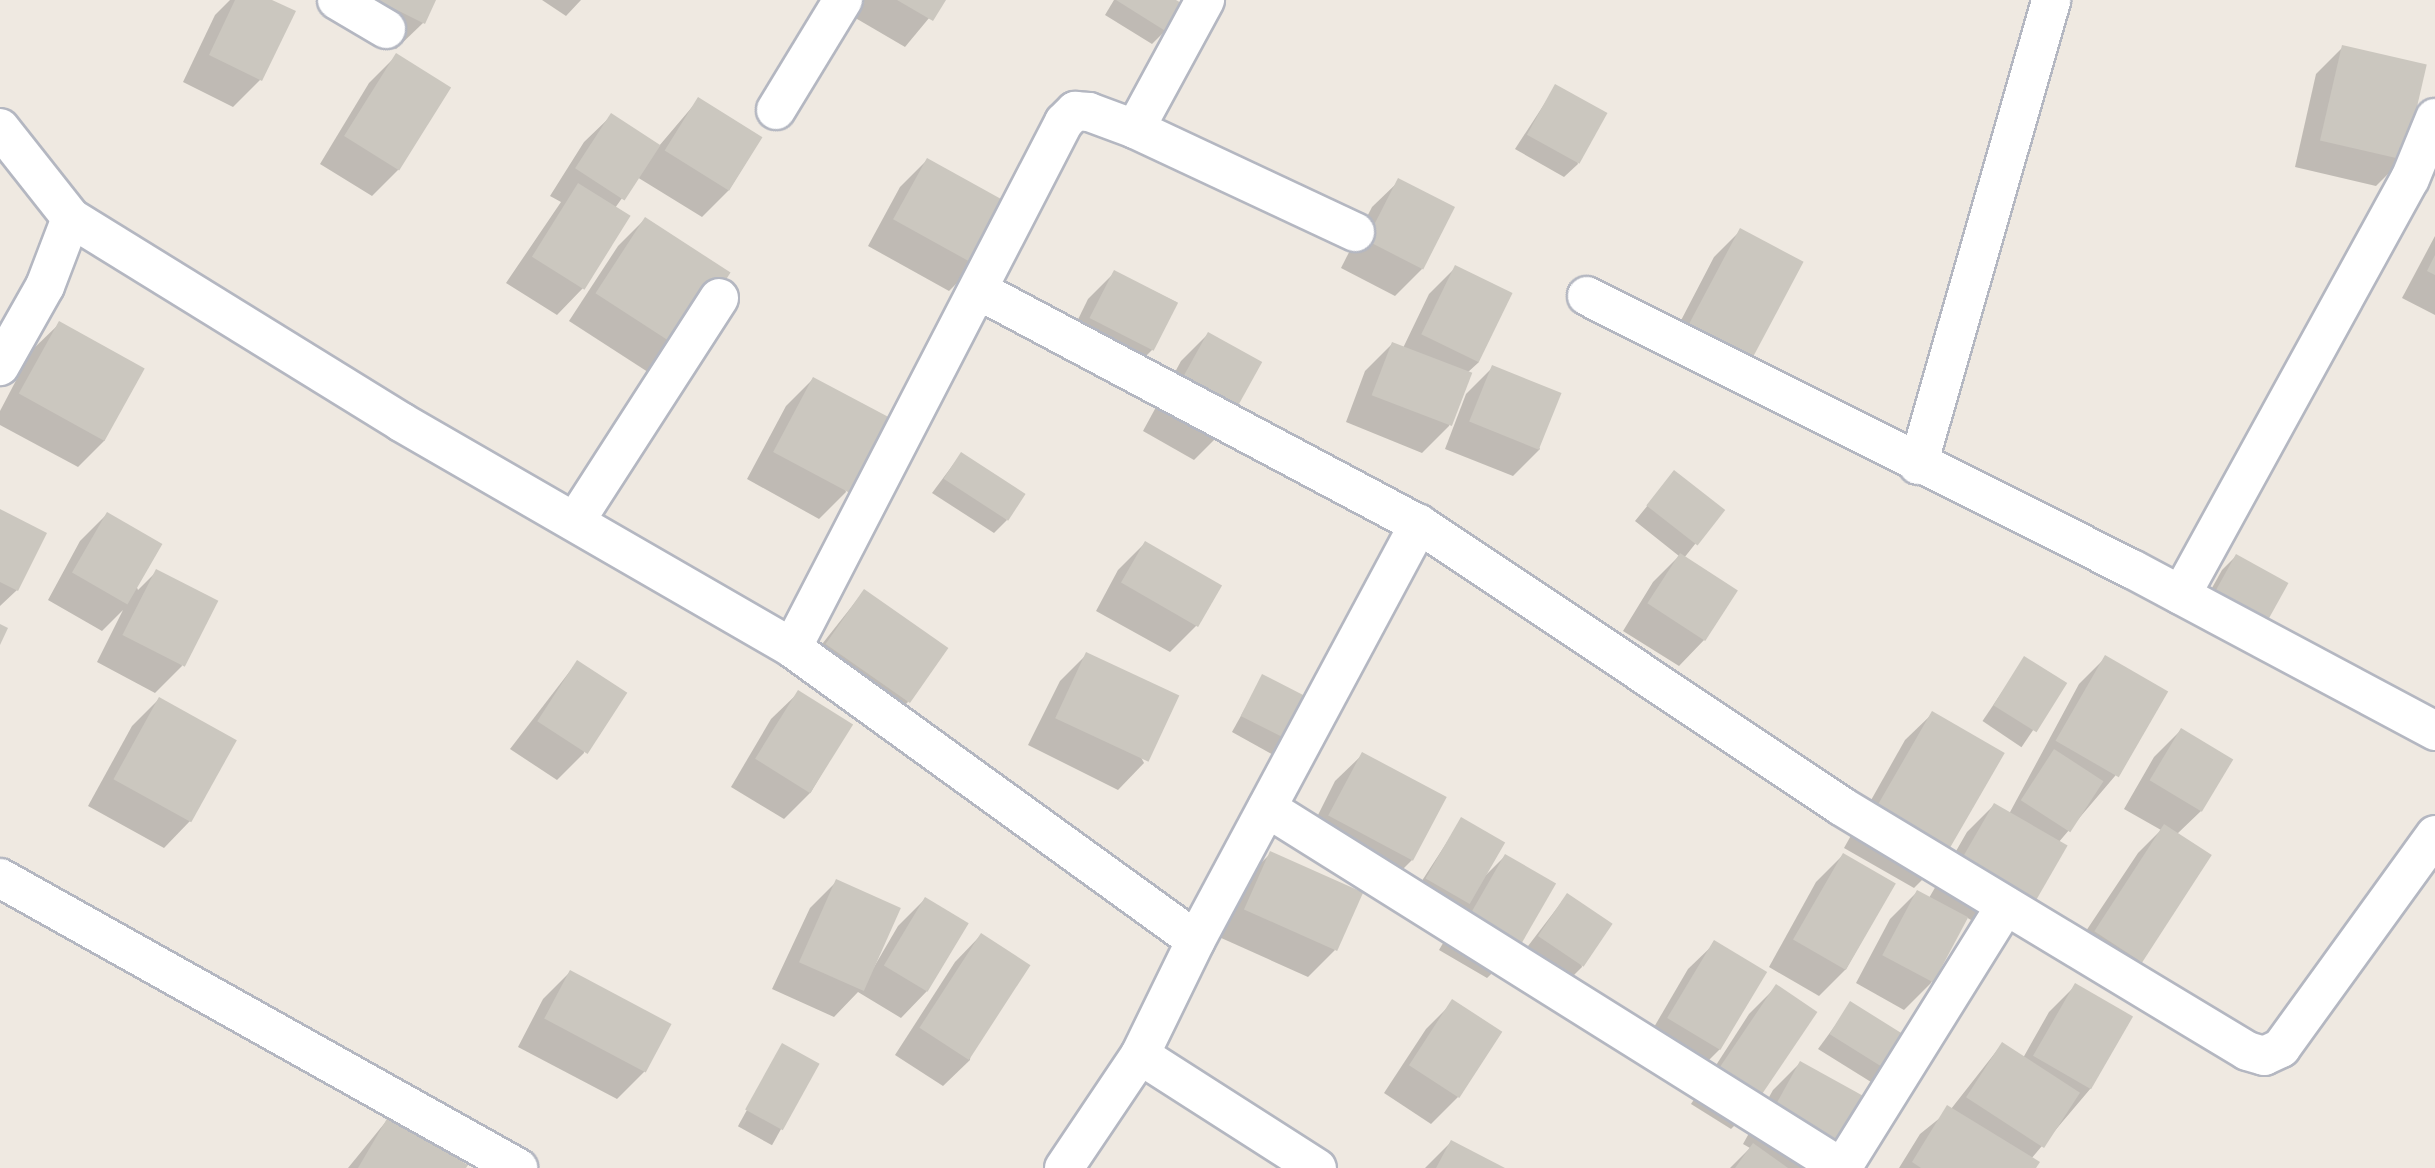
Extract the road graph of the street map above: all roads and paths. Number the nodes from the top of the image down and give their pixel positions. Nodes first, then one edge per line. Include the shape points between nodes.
1 (337, 0) edge
2 (843, 0) edge
3 (1205, 0) edge
4 (2051, 0) edge
5 (386, 29) dead end
6 (776, 110) dead end
7 (2435, 118) edge
8 (0, 128) edge
9 (1135, 129) junction
10 (71, 218) junction
11 (1355, 232) dead end
12 (978, 290) junction
13 (1587, 296) dead end
14 (719, 298) dead end
15 (0, 366) edge
16 (1918, 465) junction
17 (576, 520) junction
18 (1419, 524) junction
19 (2181, 595) junction
20 (792, 648) junction
21 (2435, 731) edge
22 (1267, 808) junction
23 (2435, 835) edge
24 (0, 877) edge
25 (2005, 906) junction
26 (1196, 940) junction
27 (1140, 1055) junction
28 (518, 1168) edge
29 (1064, 1168) edge
30 (1317, 1168) edge

1 - 5 street
2 - 6 street
3 - 9 street
4 - 16 street
7 - 19 street via 2410,179
8 - 10 street
9 - 11 street
9 - 12 street via 1089,112 1075,111 1064,122
10 - 15 street via 45,286
10 - 17 street via 401,422
12 - 18 street
12 - 20 street
13 - 16 street
14 - 17 street
16 - 19 street
17 - 20 street
18 - 22 street
18 - 25 street via 1841,806
19 - 21 street
20 - 26 street
22 - 25 street via 1842,1168
22 - 26 street
23 - 25 street via 2281,1048 2264,1056
24 - 28 street
26 - 27 street
27 - 29 street
27 - 30 street

